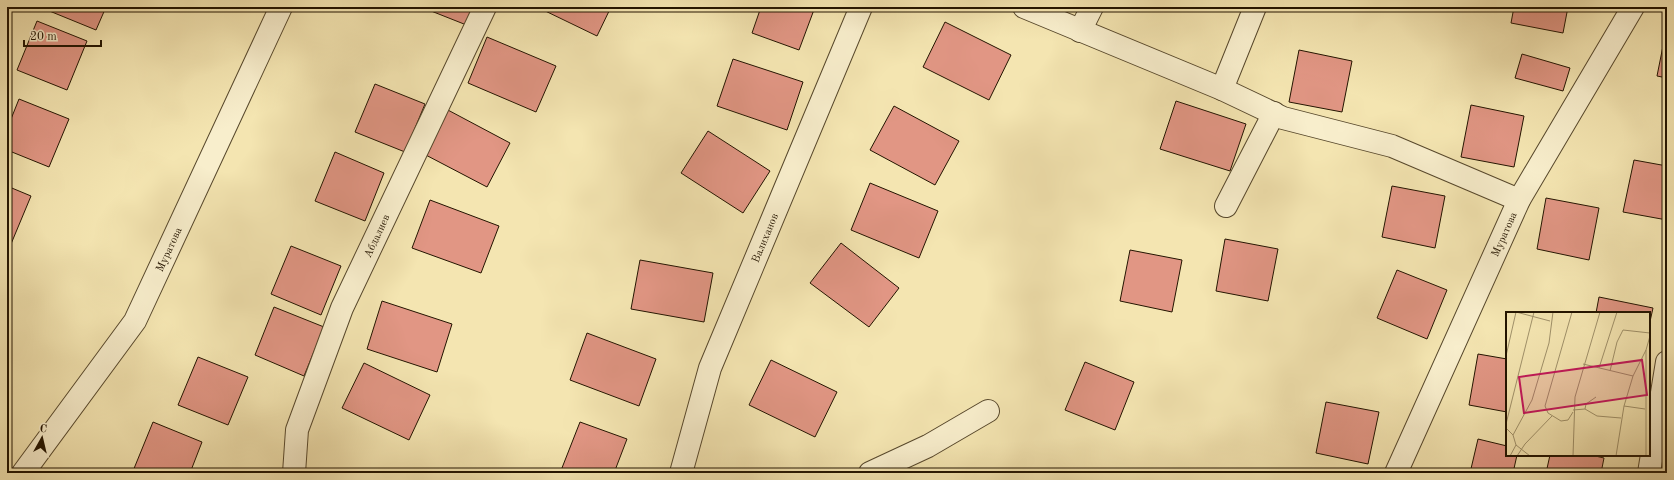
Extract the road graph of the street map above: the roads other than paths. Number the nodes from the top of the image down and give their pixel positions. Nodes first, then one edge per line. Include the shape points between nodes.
1 (281, 7) edge
2 (485, 7) edge
3 (861, 7) edge
4 (1024, 7) edge
5 (1092, 7) edge
6 (1255, 7) edge
7 (1633, 7) edge
8 (1080, 31) junction
9 (1222, 89) junction
10 (1274, 113) junction
11 (1519, 200) junction
12 (1226, 206) dead end
13 (1667, 362) edge
14 (988, 411) dead end
15 (23, 473) edge
16 (294, 473) edge
17 (681, 473) edge
18 (870, 473) edge
19 (1396, 473) edge
20 (1648, 473) edge

1 - 15 street, Муратова via 135,321
2 - 16 street, Абдалиев via 342,308 297,430
3 - 17 street, Валиханов via 710,368
4 - 8 street
5 - 8 street
6 - 9 street
7 - 11 street, Муратова
8 - 9 street
9 - 10 street
10 - 11 street via 1283,118 1392,146
10 - 12 street
11 - 19 street, Муратова
13 - 20 street
14 - 18 street via 928,446

